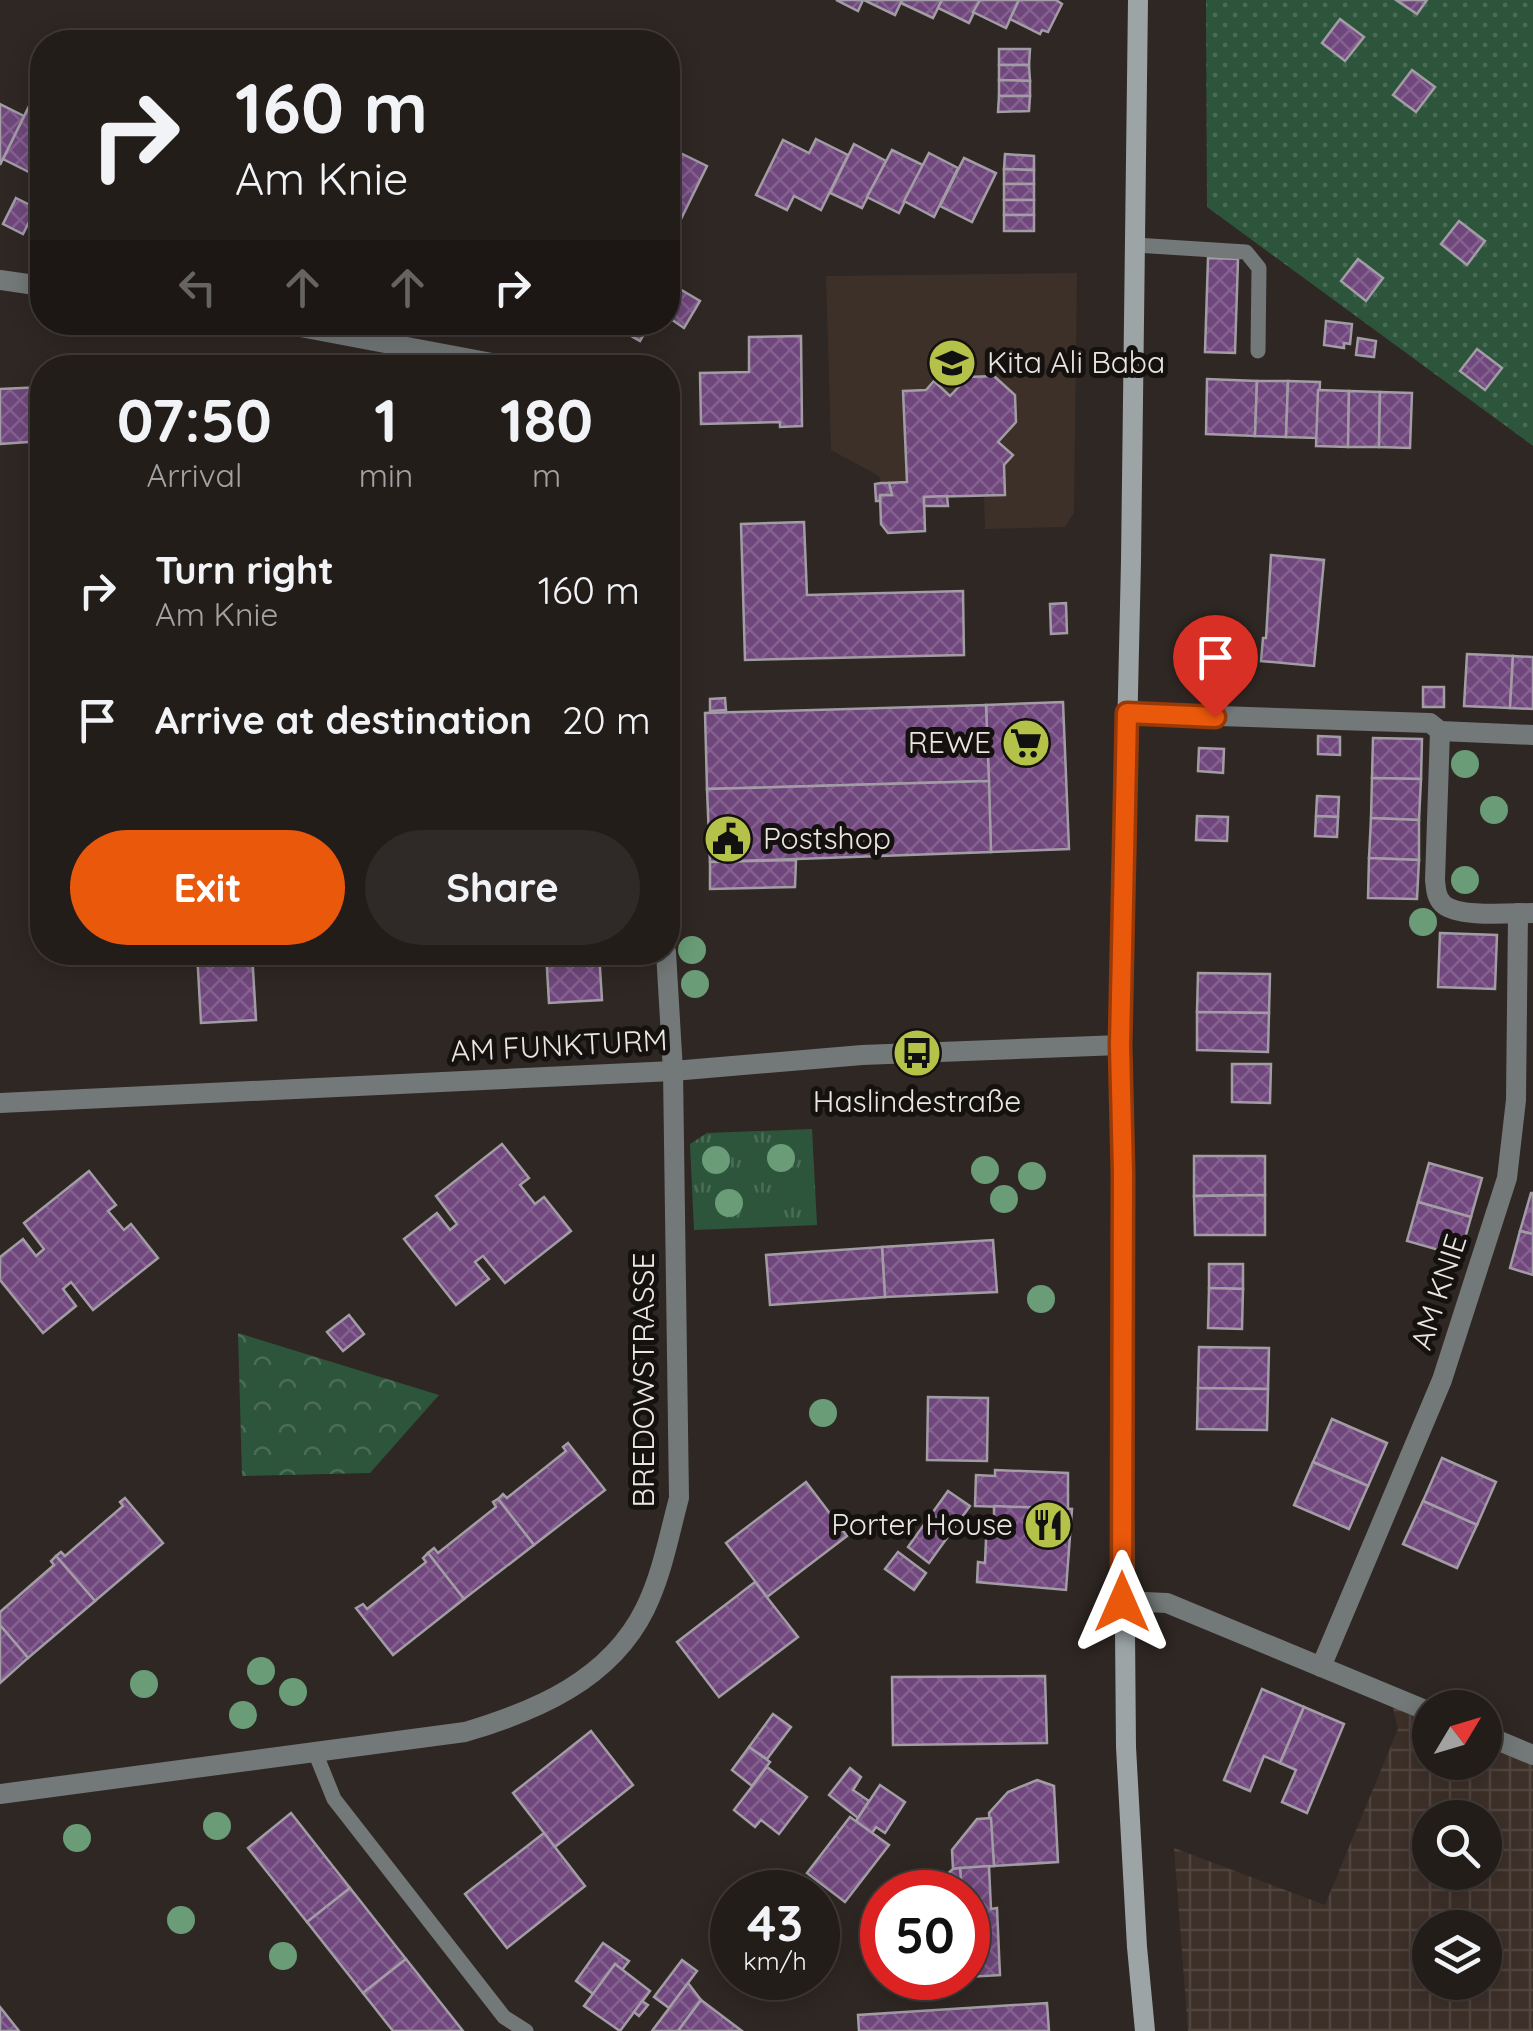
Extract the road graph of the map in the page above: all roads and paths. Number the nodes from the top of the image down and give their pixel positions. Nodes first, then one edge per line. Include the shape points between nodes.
1 (1138, 0) edge
2 (1135, 245) junction
3 (0, 280) edge
4 (30, 284) edge
5 (343, 335) edge
6 (1258, 351) dead end
7 (449, 355) edge
8 (1127, 713) junction
9 (1440, 731) junction
10 (1533, 735) edge
11 (1526, 914) edge
12 (667, 965) edge
13 (1120, 1045) junction
14 (673, 1071) junction
15 (0, 1102) edge
16 (1122, 1602) junction
17 (1321, 1667) junction
18 (1412, 1705) edge
19 (1502, 1742) edge
20 (315, 1752) junction
21 (1533, 1754) edge
22 (0, 1794) edge
23 (526, 2031) edge
24 (1145, 2031) edge

1 - 2 main road
2 - 6 lane via 1246,252 1259,268
2 - 8 main road
3 - 4 street
5 - 7 street
8 - 9 street via 1430,724
8 - 13 main road
9 - 10 street
9 - 11 street, AM KNIE via 1437,895 1459,912
11 - 17 street, AM KNIE via 1507,1178 1442,1380
12 - 14 street
13 - 14 street, AM FUNKTURM
13 - 16 main road
14 - 15 street, AM FUNKTURM
14 - 20 street, BREDOWSTRASSE via 678,1498 644,1610 614,1651 567,1693 521,1715 465,1732
16 - 17 street via 1168,1603
16 - 24 main road
17 - 18 street
19 - 21 street
20 - 22 street, BREDOWSTRASSE
20 - 23 lane via 334,1800 504,2018

